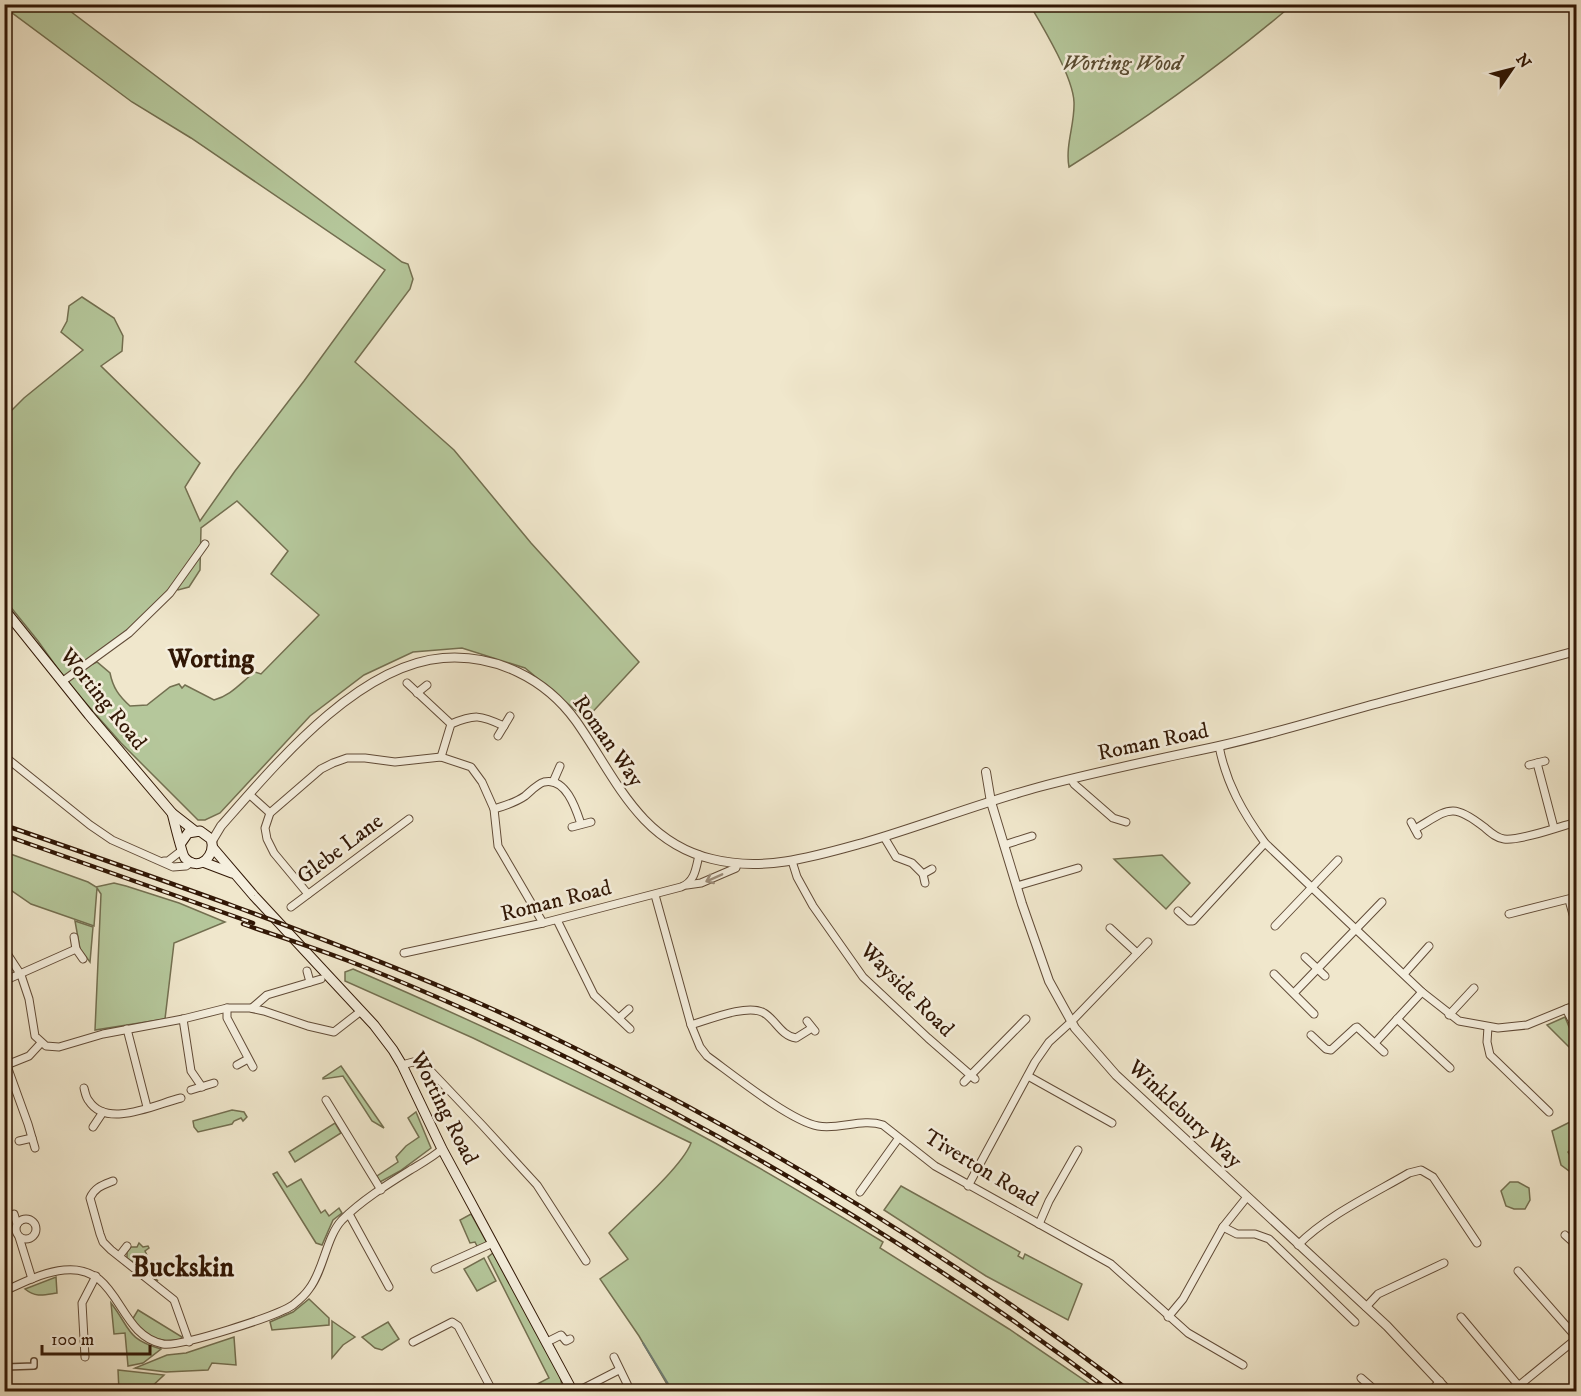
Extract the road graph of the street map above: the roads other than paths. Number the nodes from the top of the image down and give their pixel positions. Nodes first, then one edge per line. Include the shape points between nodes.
1 (205, 544) dead end
2 (4, 609) edge
3 (1576, 651) edge
4 (63, 681) junction
5 (407, 683) dead end
6 (427, 685) dead end
7 (417, 693) junction
8 (510, 716) dead end
9 (451, 724) junction
10 (504, 726) junction
11 (498, 736) dead end
12 (1219, 746) junction
13 (4, 756) edge
14 (441, 757) junction
15 (1537, 763) dead end
16 (560, 766) dead end
17 (986, 772) dead end
18 (1071, 779) junction
19 (553, 782) junction
20 (250, 795) junction
21 (991, 802) junction
22 (494, 809) junction
23 (172, 813) junction
24 (270, 813) junction
25 (410, 819) dead end
26 (591, 822) dead end
27 (1126, 822) dead end
28 (1576, 822) edge
29 (581, 824) junction
30 (572, 827) dead end
31 (1554, 828) junction
32 (1414, 829) dead end
33 (195, 831) junction
34 (1032, 836) dead end
35 (884, 837) junction
36 (210, 841) junction
37 (1266, 843) junction
38 (1004, 845) junction
39 (181, 847) junction
40 (699, 855) junction
41 (1338, 860) dead end
42 (164, 861) junction
43 (792, 861) junction
44 (192, 862) junction
45 (204, 862) junction
46 (738, 864) junction
47 (1078, 868) dead end
48 (932, 869) dead end
49 (234, 874) junction
50 (923, 874) junction
51 (925, 883) dead end
52 (687, 885) junction
53 (1017, 886) junction
54 (1311, 888) junction
55 (308, 894) junction
56 (655, 895) junction
57 (1573, 899) edge
58 (1382, 902) dead end
59 (1184, 904) dead end
60 (291, 907) dead end
61 (1511, 916) dead end
62 (557, 920) junction
63 (543, 923) junction
64 (1576, 925) edge
65 (1275, 926) dead end
66 (1110, 928) dead end
67 (1356, 929) junction
68 (74, 937) dead end
69 (1148, 942) dead end
70 (1429, 946) dead end
71 (432, 948) junction
72 (4, 949) edge
73 (76, 949) junction
74 (404, 953) dead end
75 (1137, 953) junction
76 (434, 956) dead end
77 (1305, 957) dead end
78 (83, 959) dead end
79 (1318, 969) junction
80 (307, 971) dead end
81 (1274, 974) dead end
82 (1404, 974) junction
83 (21, 975) junction
84 (1325, 976) dead end
85 (321, 979) dead end
86 (4, 981) edge
87 (310, 982) junction
88 (1474, 988) dead end
89 (1422, 992) junction
90 (1294, 993) junction
91 (1576, 1005) edge
92 (227, 1008) junction
93 (252, 1008) junction
94 (629, 1009) dead end
95 (1566, 1009) junction
96 (361, 1011) junction
97 (1314, 1014) dead end
98 (1449, 1015) junction
99 (619, 1018) junction
100 (183, 1019) junction
101 (1026, 1019) dead end
102 (1397, 1019) junction
103 (1071, 1022) junction
104 (691, 1025) junction
105 (812, 1027) dead end
106 (1488, 1027) junction
107 (1576, 1028) edge
108 (127, 1029) junction
109 (630, 1029) dead end
110 (1311, 1035) dead end
111 (41, 1043) junction
112 (1375, 1043) junction
113 (1384, 1052) dead end
114 (248, 1059) junction
115 (237, 1065) dead end
116 (402, 1065) junction
117 (6, 1066) edge
118 (254, 1067) dead end
119 (1450, 1068) dead end
120 (1028, 1076) junction
121 (973, 1077) junction
122 (963, 1082) dead end
123 (214, 1083) dead end
124 (202, 1087) junction
125 (84, 1088) dead end
126 (191, 1090) dead end
127 (181, 1098) dead end
128 (326, 1100) dead end
129 (147, 1107) junction
130 (103, 1112) junction
131 (1550, 1112) dead end
132 (1112, 1123) dead end
133 (93, 1127) dead end
134 (32, 1138) junction
135 (898, 1138) junction
136 (19, 1140) dead end
137 (35, 1148) dead end
138 (442, 1149) junction
139 (1078, 1150) dead end
140 (860, 1175) dead end
141 (868, 1180) junction
142 (113, 1181) dead end
143 (968, 1186) junction
144 (381, 1190) junction
145 (860, 1192) dead end
146 (1247, 1197) junction
147 (14, 1214) dead end
148 (349, 1214) junction
149 (17, 1224) junction
150 (1039, 1224) junction
151 (1223, 1227) junction
152 (1565, 1235) dead end
153 (19, 1237) junction
154 (493, 1243) junction
155 (1477, 1243) dead end
156 (1298, 1245) junction
157 (1576, 1245) edge
158 (127, 1246) dead end
159 (120, 1255) junction
160 (586, 1261) dead end
161 (1444, 1263) dead end
162 (435, 1269) dead end
163 (1518, 1271) dead end
164 (96, 1276) junction
165 (32, 1279) junction
166 (389, 1287) dead end
167 (4, 1291) edge
168 (1366, 1307) junction
169 (1168, 1317) junction
170 (1461, 1317) dead end
171 (1355, 1322) dead end
172 (1576, 1338) edge
173 (570, 1339) dead end
174 (189, 1342) junction
175 (413, 1342) dead end
176 (547, 1342) junction
177 (85, 1357) dead end
178 (614, 1357) dead end
179 (34, 1361) dead end
180 (1243, 1365) dead end
181 (6, 1367) edge
182 (619, 1370) junction
183 (1361, 1378) dead end
184 (1440, 1381) junction
185 (1521, 1389) edge
186 (630, 1390) edge
187 (493, 1392) edge
188 (575, 1392) edge
189 (1377, 1392) edge
190 (1430, 1392) edge
191 (1449, 1392) edge
192 (1511, 1392) edge

1 - 4 street via 170,593 129,633
2 - 4 main road, Worting Road
3 - 12 street, Roman Road
4 - 23 main road, Worting Road
5 - 7 street
6 - 7 street
7 - 9 street
8 - 10 street
9 - 10 street via 469,716
9 - 14 street
10 - 11 street
12 - 18 street, Roman Road
12 - 37 street via 1237,801
13 - 42 street via 100,833
14 - 22 street via 471,767
14 - 24 street via 395,762 347,758 321,770
15 - 31 street
16 - 19 street
17 - 21 street, Winklebury Way
18 - 21 street, Roman Road
18 - 27 street via 1113,818
19 - 22 street via 542,782 523,797
19 - 29 street via 566,791
20 - 24 street
20 - 36 street, Roman Way
20 - 40 street, Roman Way via 318,722 356,693 391,672 420,661 472,658 519,671 549,691 575,719 636,811 666,838
21 - 35 street, Roman Road
21 - 38 street, Winklebury Way
22 - 63 street via 498,846
23 - 33 main road, Worting Road
23 - 39 main road, Worting Road
24 - 55 street via 265,828 267,839
25 - 55 street, Glebe Lane
26 - 29 street
28 - 31 street
29 - 30 street
31 - 32 street via 1504,839 1453,809
33 - 36 main road
33 - 39 main road via 184,837
34 - 38 street via 1022,835
35 - 43 street, Roman Road
35 - 50 street via 896,857 912,863
36 - 45 main road via 211,856
36 - 49 main road, Worting Road
37 - 54 street
37 - 59 street via 1194,921 1176,912
38 - 53 street, Winklebury Way
39 - 42 street
39 - 44 main road
40 - 46 street, Roman Road
40 - 52 street
41 - 54 street
42 - 44 street via 178,867
43 - 46 street, Roman Road
43 - 121 street, Wayside Road via 813,906 863,977
44 - 45 main road
45 - 49 main road, Worting Road
46 -> 52 street, Roman Road via 701,883
47 - 53 street
48 - 50 street
49 - 96 main road, Worting Road
50 - 51 street
52 - 56 street, Roman Road
53 - 103 street, Winklebury Way via 1049,981
54 - 65 street
54 - 67 street
55 - 60 street, Glebe Lane
56 - 62 street, Roman Road
56 - 104 street, Tiverton Road
57 - 61 street
57 - 64 street
58 - 67 street
62 - 63 street, Roman Road
62 - 99 street via 594,995
63 - 71 street, Roman Road
66 - 75 street
67 - 79 street
67 - 82 street
68 - 73 street
69 - 75 street
70 - 82 street
71 - 74 street, Roman Road
71 - 76 street
72 - 83 street
73 - 78 street
73 - 83 street
75 - 103 street
77 - 79 street
79 - 84 street
79 - 90 street
80 - 87 street
81 - 90 street
82 - 89 street
83 - 86 street
83 - 111 street via 35,1036
85 - 87 street
87 - 93 street via 267,995
88 - 98 street
89 - 98 street
89 - 102 street
90 - 97 street
91 - 95 street
92 - 93 street
92 - 100 street
92 - 114 street via 227,1018
93 - 96 street via 334,1032
94 - 99 street
95 - 106 street via 1527,1025
95 - 107 street
96 - 116 main road, Worting Road
98 - 106 street
99 - 109 street
100 - 108 street
100 - 124 street via 191,1071
101 - 121 street
102 - 112 street
102 - 119 street
103 - 120 street via 1049,1042
103 - 146 street, Winklebury Way via 1116,1076
104 - 105 street via 755,1010 764,1013 789,1037 796,1038
104 - 135 street, Tiverton Road via 707,1056 796,1118 816,1126 875,1123
106 - 131 street via 1486,1042 1490,1055
108 - 111 street via 59,1047
108 - 129 street
110 - 112 street via 1331,1050 1358,1027
111 - 117 street via 28,1056
112 - 113 street
114 - 115 street
114 - 118 street
116 - 138 main road, Worting Road
116 - 160 street via 413,1062 426,1066 483,1126 537,1185
117 - 134 street
120 - 132 street
120 - 143 street
121 - 122 street
123 - 124 street
124 - 126 street
125 - 130 street via 89,1102
127 - 129 street
128 - 144 street
129 - 130 street via 121,1115
130 - 133 street
134 - 136 street
134 - 137 street
135 - 141 street
135 - 143 street, Tiverton Road
138 - 144 street
138 - 154 main road, Worting Road
139 - 150 street, Tiverton Road
140 - 141 street
141 - 145 street
142 - 159 street via 97,1183 90,1198 103,1242
143 - 150 street, Tiverton Road
144 - 148 street
146 - 151 street
146 - 156 street, Winklebury Way
147 - 149 street
148 - 166 street
148 - 174 street via 340,1222 309,1289 292,1306
149 - 153 street
149 - 153 street via 26,1219 35,1227 30,1238
150 - 169 street, Tiverton Road via 1112,1264
151 - 169 street via 1183,1299
151 - 171 street via 1237,1234 1269,1239
152 - 157 street
153 - 165 street
154 - 162 street
154 - 176 main road, Worting Road
155 - 156 street via 1433,1178 1420,1170 1347,1210
156 - 168 street, Winklebury Way
158 - 159 street
159 - 174 street via 174,1300
161 - 168 street via 1378,1294
163 - 172 street
164 - 165 street via 65,1269
164 - 174 street via 149,1340 165,1344
164 - 177 street via 82,1303
165 - 167 street
168 - 184 street, Winklebury Way
169 - 180 street, Tiverton Road
170 - 185 street
172 - 185 street
173 - 176 street via 566,1341 561,1335
175 - 187 street via 454,1323
176 - 188 main road, Worting Road
178 - 182 street
179 - 181 street via 34,1366
182 - 186 street
182 - 188 street
183 - 189 street
184 - 190 street
184 - 191 street, Winklebury Way
185 - 192 street

